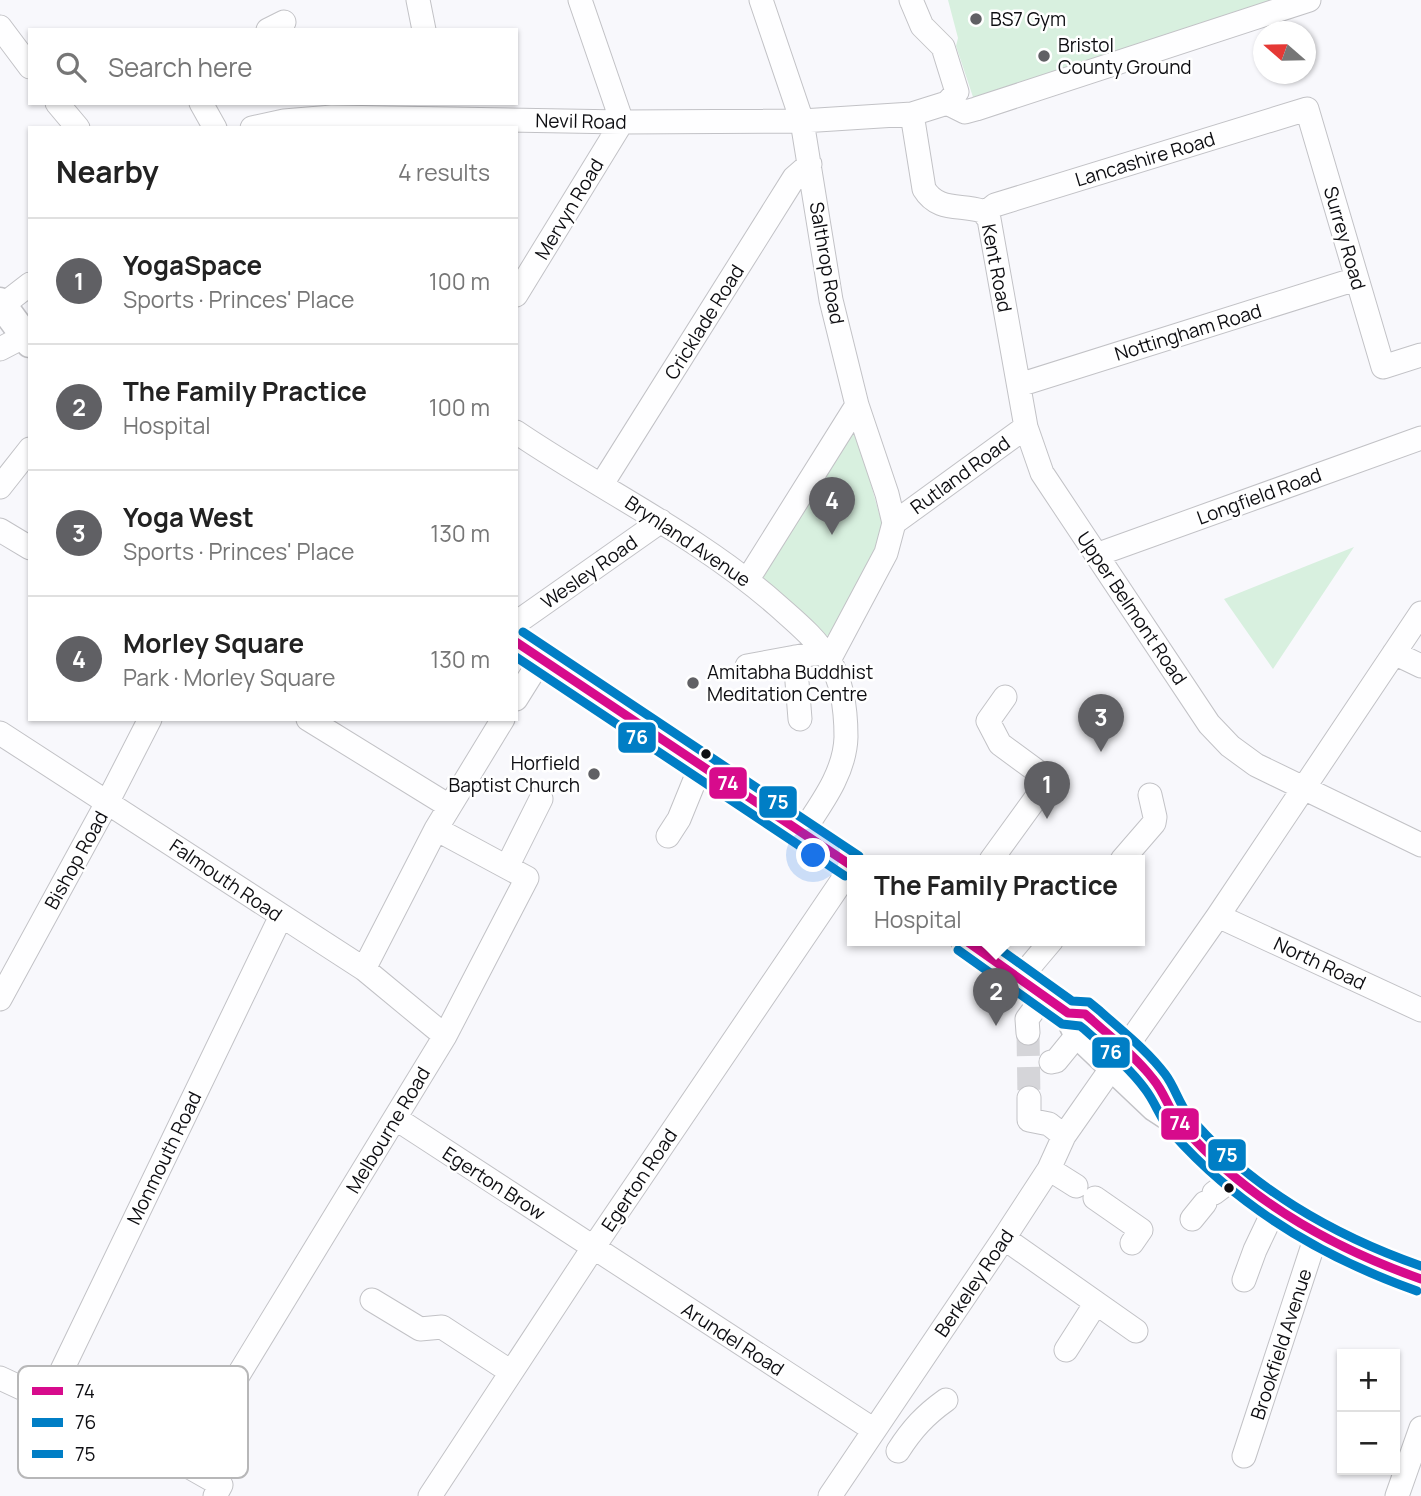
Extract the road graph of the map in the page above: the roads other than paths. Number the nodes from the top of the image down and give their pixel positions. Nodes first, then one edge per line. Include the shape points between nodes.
1 (418, 0) edge
2 (580, 0) edge
3 (761, 0) edge
4 (911, 0) edge
5 (1309, 0) edge
6 (0, 27) edge
7 (424, 28) edge
8 (28, 64) edge
9 (947, 103) junction
10 (59, 105) edge
11 (202, 105) edge
12 (1307, 108) joint
13 (429, 110) edge
14 (912, 114) junction
15 (802, 121) junction
16 (622, 122) junction
17 (76, 126) edge
18 (214, 126) edge
19 (261, 126) edge
20 (810, 164) junction
21 (985, 213) junction
22 (1356, 279) junction
23 (28, 285) edge
24 (518, 292) edge
25 (1, 303) edge
26 (18, 343) edge
27 (1421, 355) edge
28 (1019, 385) junction
29 (857, 405) junction
30 (1026, 427) junction
31 (518, 433) edge
32 (1421, 438) edge
33 (28, 452) edge
34 (602, 484) junction
35 (0, 487) edge
36 (661, 521) junction
37 (894, 523) junction
38 (0, 530) edge
39 (28, 547) edge
40 (1096, 555) junction
41 (748, 579) junction
42 (1421, 612) edge
43 (518, 622) edge
44 (518, 643) edge
45 (1394, 653) junction
46 (826, 656) junction
47 (794, 657) junction
48 (541, 659) junction
49 (747, 666) dead end
50 (1421, 666) edge
51 (518, 696) edge
52 (1005, 696) dead end
53 (800, 719) dead end
54 (149, 721) edge
55 (311, 721) edge
56 (502, 721) edge
57 (0, 733) edge
58 (701, 765) junction
59 (1304, 787) junction
60 (1150, 795) dead end
61 (541, 799) dead end
62 (108, 802) junction
63 (449, 806) junction
64 (436, 829) junction
65 (802, 833) junction
66 (668, 836) dead end
67 (1421, 845) edge
68 (994, 855) edge
69 (1126, 855) edge
70 (847, 863) edge
71 (507, 867) junction
72 (847, 873) edge
73 (281, 916) junction
74 (1218, 916) junction
75 (974, 946) edge
76 (1047, 946) edge
77 (364, 969) junction
78 (1020, 978) junction
79 (1044, 996) junction
80 (0, 999) edge
81 (1421, 1010) edge
82 (1073, 1023) junction
83 (1028, 1033) tunnel mouth
84 (445, 1036) junction
85 (1119, 1059) junction
86 (1051, 1062) dead end
87 (1029, 1098) tunnel mouth
88 (396, 1118) junction
89 (1064, 1136) junction
90 (1049, 1169) junction
91 (1276, 1206) junction
92 (1317, 1233) junction
93 (1004, 1238) junction
94 (1132, 1243) dead end
95 (593, 1248) junction
96 (1421, 1279) edge
97 (1244, 1280) dead end
98 (372, 1300) dead end
99 (1096, 1303) junction
100 (1136, 1331) dead end
101 (1066, 1350) dead end
102 (64, 1366) edge
103 (244, 1366) edge
104 (511, 1373) junction
105 (0, 1378) edge
106 (18, 1386) edge
107 (946, 1400) dead end
108 (889, 1409) junction
109 (915, 1426) junction
110 (1421, 1428) edge
111 (874, 1430) junction
112 (898, 1451) dead end
113 (1244, 1456) dead end
114 (209, 1478) edge
115 (215, 1496) edge
116 (430, 1496) edge
117 (830, 1496) edge
118 (1397, 1496) edge

1 - 7 street
2 - 16 street
3 - 15 street, Salthrop Road
4 - 9 street via 922,26 943,47 957,92
5 - 9 street via 976,109 965,112
6 - 8 street
9 - 14 street, Nevil Road
10 - 17 street
11 - 18 street
12 - 21 street, Lancashire Road via 995,205
12 - 22 street, Surrey Road
13 - 16 street, Nevil Road
13 - 19 street, Nevil Road
14 - 15 street, Nevil Road
14 - 21 street, Kent Road via 928,197 946,206
15 - 16 street, Nevil Road
15 - 20 street, Salthrop Road
16 - 24 street, Mervyn Road
20 - 29 street, Salthrop Road via 831,300
20 - 34 street, Cricklade Road via 794,178
21 - 28 street, Kent Road
22 - 27 street, Surrey Road via 1383,367
22 - 28 street, Nottingham Road
23 - 25 street
25 - 26 main road
28 - 30 street, Upper Belmont Road
29 - 37 street, Salthrop Road
29 - 41 street
30 - 37 street, Rutland Road
30 - 40 street, Upper Belmont Road via 1045,479
31 - 34 street, Brynland Avenue
32 - 40 street, Longfield Road
33 - 35 street
34 - 36 street, Brynland Avenue
36 - 41 street, Brynland Avenue
36 - 43 street, Wesley Road
37 - 46 street via 886,553
38 - 39 street
40 - 59 street, Upper Belmont Road via 1219,736 1256,765
41 - 46 street, Brynland Avenue via 807,632
42 - 45 street, Berkeley Road
44 - 48 main road
45 - 50 street
45 - 59 street, Berkeley Road
46 - 47 street
46 - 65 street, Brynland Avenue via 838,679 846,739 839,771
47 - 49 street
47 - 53 street
48 - 51 street
48 - 58 main road
52 - 68 street via 988,721 1000,744 1049,780
54 - 62 street, Bishop Road
55 - 63 street
56 - 63 street
57 - 62 street, Falmouth Road
58 - 65 main road
58 - 66 street
59 - 67 street, Upper Belmont Road
59 - 74 street, Berkeley Road
60 - 69 street via 1154,823
61 - 71 street
62 - 73 street, Falmouth Road
62 - 80 street, Bishop Road
63 - 64 street
64 - 71 street, Melbourne Road
64 - 77 street
65 - 70 main road
71 - 84 street, Melbourne Road via 527,878
72 - 95 street, Egerton Road
73 - 77 street, Falmouth Road
73 - 102 street, Monmouth Road
74 - 81 street, North Road
74 - 85 street, Berkeley Road
75 - 78 main road
76 - 78 street
77 - 84 street, Falmouth Road
78 - 79 main road
79 - 82 main road
79 - 83 street via 1027,1019
82 - 85 main road
82 - 86 street via 1056,1061
84 - 88 street, Melbourne Road
85 - 89 street, Berkeley Road
85 - 91 main road via 1155,1107 1178,1122 1211,1198
87 - 89 street via 1029,1120 1049,1124
88 - 95 street, Egerton Brow
88 - 103 street, Melbourne Road
89 - 90 street, Berkeley Road
90 - 93 street, Berkeley Road
90 - 94 street via 1141,1230
91 - 92 main road
91 - 97 street
92 - 96 main road
92 - 113 street, Brookfield Avenue
93 - 99 street
93 - 108 street, Berkeley Road
95 - 104 street, Egerton Road
95 - 111 street, Arundel Road
98 - 104 street via 420,1329 442,1327
99 - 100 street
99 - 101 street
104 - 116 street, Egerton Road
105 - 106 street
107 - 109 street
108 - 109 street
108 - 111 street, Berkeley Road
109 - 112 street
110 - 118 street
111 - 117 street, Berkeley Road
114 - 115 street via 222,1485

